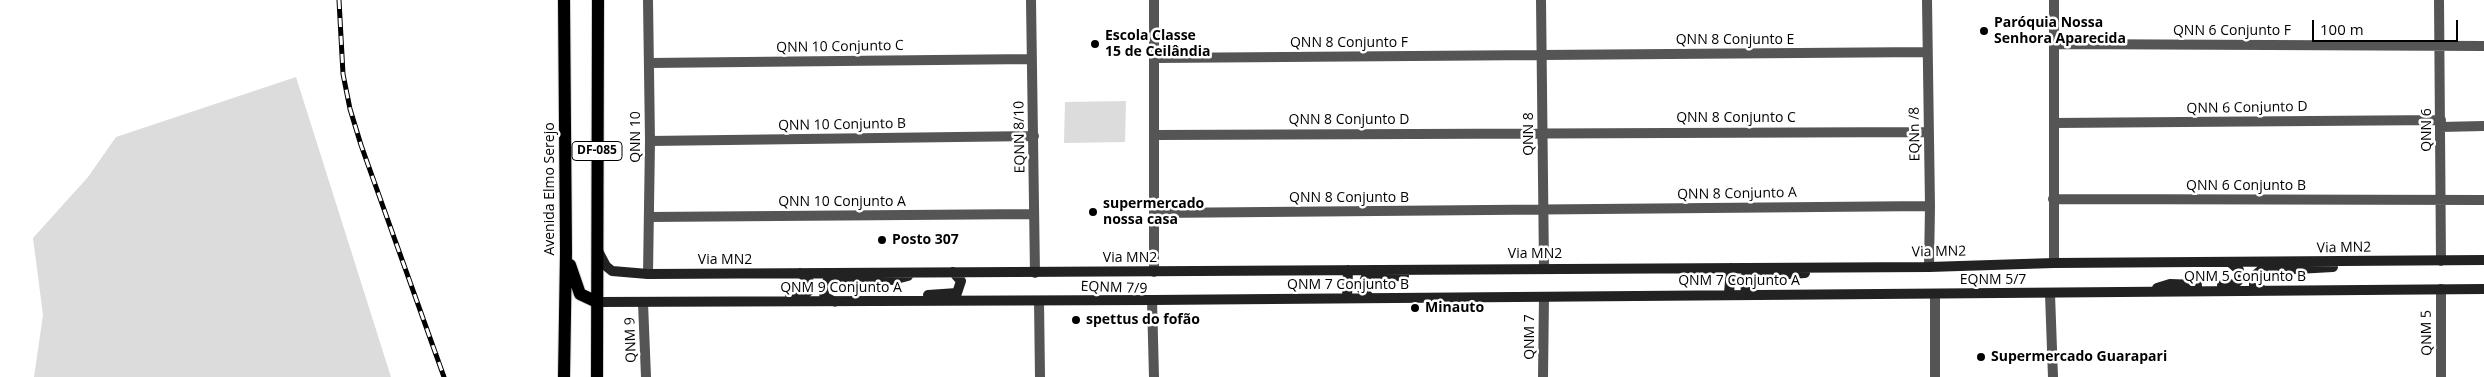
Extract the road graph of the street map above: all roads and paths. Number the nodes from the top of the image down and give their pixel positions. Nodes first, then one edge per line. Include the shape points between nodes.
1 (564, 0) edge
2 (597, 0) edge
3 (648, 0) edge
4 (1031, 0) edge
5 (1154, 0) edge
6 (1541, 0) edge
7 (1927, 0) edge
8 (2054, 0) edge
9 (2439, 0) edge
10 (2054, 44) junction
11 (2440, 46) junction
12 (2484, 46) edge
13 (1927, 52) junction
14 (1543, 55) junction
15 (1155, 58) junction
16 (1032, 59) junction
17 (649, 64) junction
18 (2054, 123) junction
19 (2441, 123) junction
20 (2484, 126) edge
21 (1928, 132) junction
22 (1543, 133) junction
23 (1155, 135) junction
24 (1034, 136) junction
25 (650, 141) junction
26 (2053, 199) junction
27 (2440, 199) junction
28 (2484, 200) edge
29 (1930, 206) junction
30 (1544, 210) junction
31 (1155, 213) junction
32 (1034, 214) junction
33 (649, 217) junction
34 (598, 249) junction
35 (566, 252) junction
36 (2484, 260) edge
37 (2442, 261) junction
38 (2366, 262) junction
39 (2054, 263) junction
40 (2231, 263) junction
41 (1848, 266) junction
42 (1929, 266) junction
43 (1544, 267) junction
44 (1484, 268) junction
45 (1731, 268) junction
46 (1348, 270) junction
47 (929, 272) junction
48 (953, 272) junction
49 (1154, 272) junction
50 (800, 273) junction
51 (1035, 273) junction
52 (648, 274) junction
53 (2441, 289) junction
54 (2484, 289) edge
55 (2265, 291) junction
56 (2142, 292) junction
57 (1729, 294) junction
58 (1935, 294) junction
59 (2050, 294) junction
60 (1746, 295) junction
61 (1544, 297) junction
62 (1347, 298) junction
63 (1370, 298) junction
64 (1039, 300) junction
65 (1152, 300) junction
66 (916, 301) junction
67 (597, 302) junction
68 (834, 302) junction
69 (643, 303) junction
70 (697, 303) junction
71 (564, 377) edge
72 (597, 377) edge
73 (646, 377) edge
74 (1040, 377) edge
75 (1154, 377) edge
76 (1543, 377) edge
77 (1935, 377) edge
78 (2053, 377) edge
79 (2442, 377) edge

1 - 35 main road, Avenida Elmo Serejo / DF-085
2 - 34 main road, DF-085
3 - 17 street, QNN 10
4 - 16 street, EQNN 8/10
5 - 15 street
6 - 14 street, QNN 8
7 - 13 street, EQNn /8
8 - 10 street
9 - 11 street, QNN 6
10 - 11 street, QNN 6 Conjunto F
10 - 18 street
11 - 12 street, QNN 6 Conjunto F
11 - 19 street, QNN 6
13 - 14 street, QNN 8 Conjunto E
13 - 21 street, EQNn /8
14 - 15 street, QNN 8 Conjunto F
14 - 22 street, QNN 8
15 - 23 street
16 - 17 street, QNN 10 Conjunto C
16 - 24 street, EQNN 8/10
17 - 25 street, QNN 10
18 - 19 street, QNN 6 Conjunto D
18 - 26 street
19 - 20 street, QNN 6 Conjunto D
19 - 27 street, QNN 6
21 - 22 street, QNN 8 Conjunto C
21 - 29 street, EQNn /8
22 - 23 street, QNN 8 Conjunto D
22 - 30 street, QNN 8
23 - 31 street
24 - 25 street, QNN 10 Conjunto B
24 - 32 street, EQNN 8/10
25 - 33 street, QNN 10
26 - 27 street, QNN 6 Conjunto B
26 - 39 street
27 - 28 street, QNN 6 Conjunto B
27 - 37 street, QNN 6
29 - 30 street, QNN 8 Conjunto A
29 - 42 street, EQNn /8
30 - 31 street, QNN 8 Conjunto B
30 - 43 street, QNN 8
31 - 49 street
32 - 33 street, QNN 10 Conjunto A
32 - 51 street, EQNN 8/10
33 - 52 street, QNN 10
34 - 52 main road, Via MN2 via 612,271
34 - 67 main road, DF-085
35 - 67 main road via 580,294
35 - 71 main road, Avenida Elmo Serejo / DF-085
36 - 37 main road, Via MN2
37 - 38 main road, Via MN2
38 - 40 main road, Via MN2
38 - 55 main road via 2320,270 2260,270 2254,276 2254,286
39 - 40 main road, Via MN2
39 - 42 main road, Via MN2
40 - 56 main road via 2240,273 2236,284 2170,284
41 - 42 main road, Via MN2
41 - 45 main road, Via MN2
41 - 60 main road via 1745,276
43 - 44 main road, Via MN2
43 - 45 main road, Via MN2
44 - 46 main road, Via MN2
44 - 63 main road via 1433,275 1366,277 1361,288
45 - 57 main road
46 - 49 main road, Via MN2
46 - 62 main road
47 - 48 main road, Via MN2
47 - 50 main road, Via MN2
47 - 68 main road via 892,280 828,280 823,287 824,293
48 - 51 main road, Via MN2
48 - 66 main road via 961,281 957,293 928,295
49 - 51 main road, Via MN2
50 - 52 main road, Via MN2
50 - 70 main road via 808,279 810,287 802,295 742,295
53 - 54 main road, QNM 5 Conjunto B
53 - 55 main road, QNM 5 Conjunto B
53 - 79 street, QNM 5
55 - 56 main road, QNM 5 Conjunto B
56 - 59 main road, QNM 5 Conjunto B
57 - 60 main road, QNM 7 Conjunto A
57 - 61 main road, QNM 7 Conjunto A
58 - 59 main road, EQNM 5/7
58 - 60 main road, QNM 7 Conjunto A
58 - 77 street
59 - 78 street
61 - 63 main road, QNM 7 Conjunto B
61 - 76 street, QNM 7
62 - 63 main road, QNM 7 Conjunto B
62 - 65 main road, QNM 7 Conjunto B
64 - 65 main road, EQNM 7/9
64 - 66 main road, QNM 9 Conjunto A
64 - 74 street
65 - 75 street, EQNM 7/9
66 - 68 main road, QNM 9 Conjunto A
67 - 69 main road, QNM 9 Conjunto A
67 - 72 main road, DF-085
68 - 70 main road, QNM 9 Conjunto A
69 - 70 main road, QNM 9 Conjunto A
69 - 73 street, QNM 9

